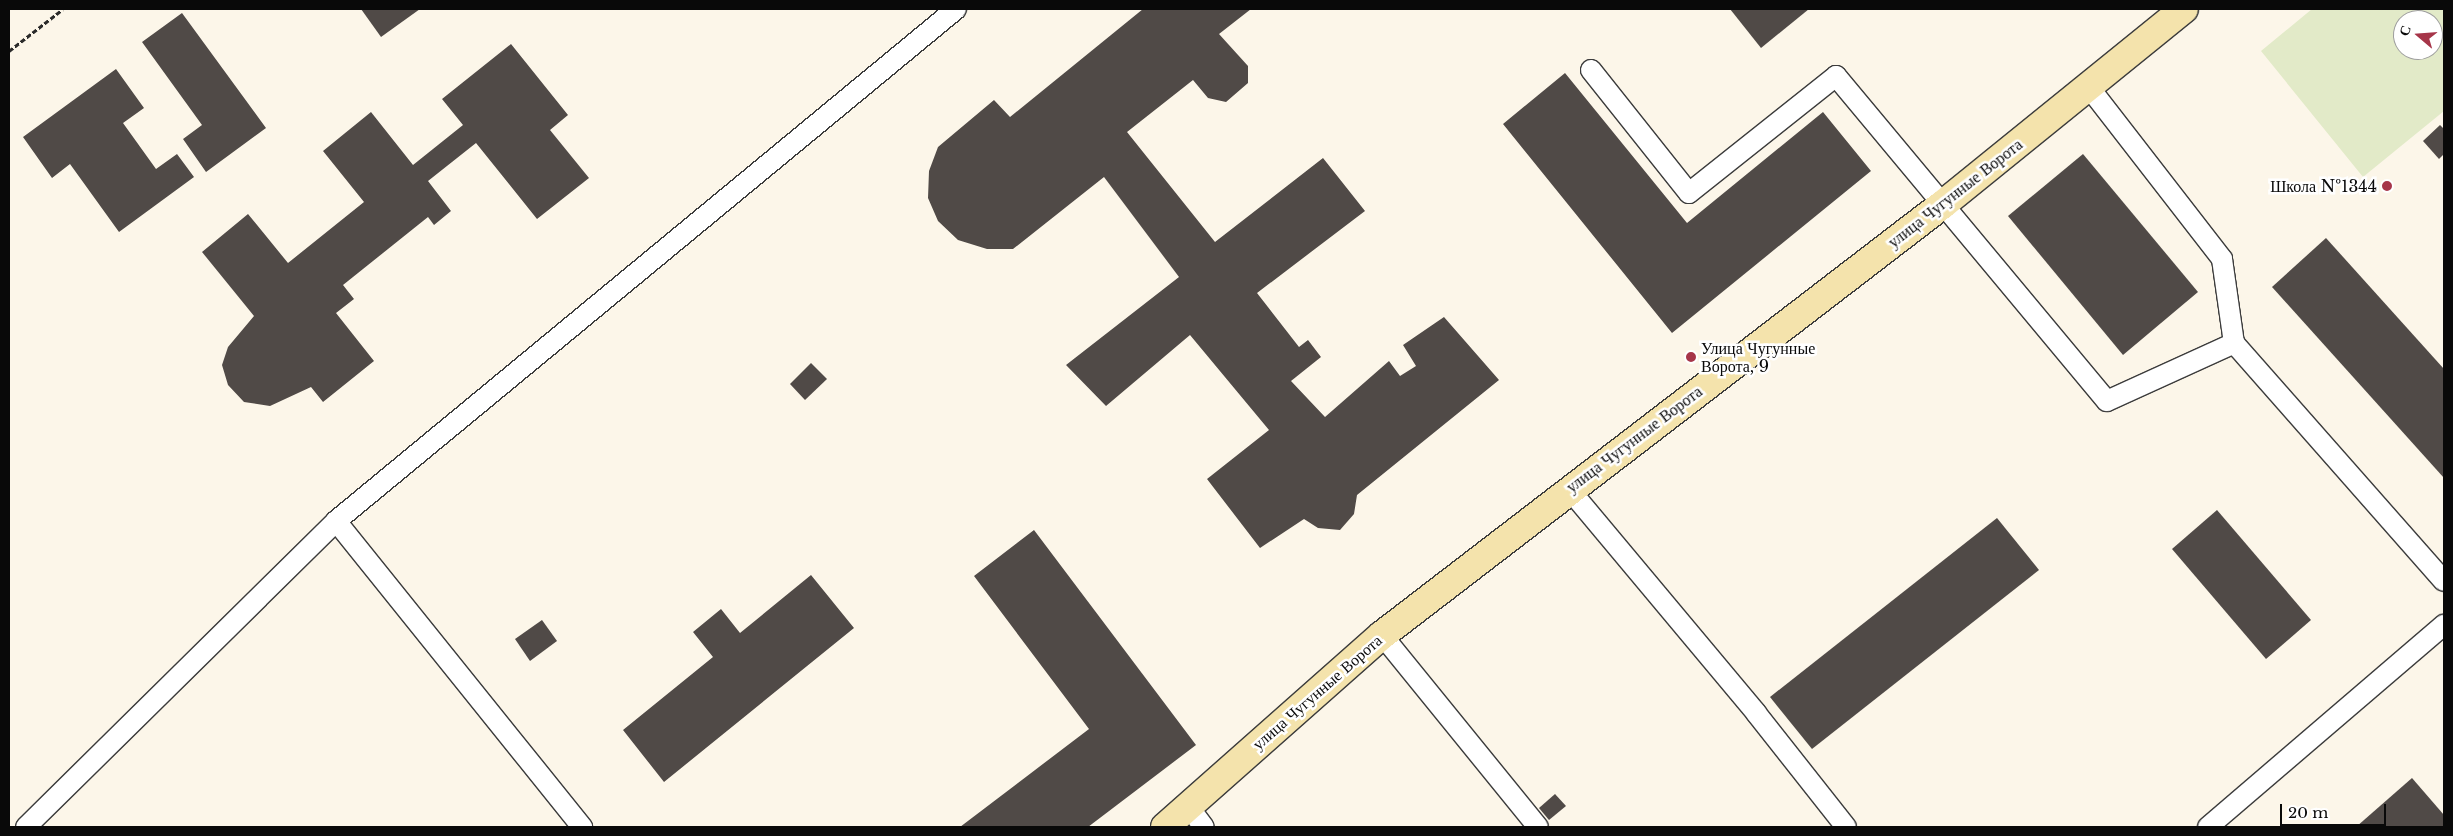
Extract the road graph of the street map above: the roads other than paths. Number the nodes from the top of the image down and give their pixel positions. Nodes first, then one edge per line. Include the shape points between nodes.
1 (956, 9) edge
2 (2184, 9) edge
3 (1591, 70) dead end
4 (2088, 86) junction
5 (1942, 205) junction
6 (2234, 343) junction
7 (1569, 489) junction
8 (336, 521) junction
9 (2444, 581) edge
10 (2444, 625) edge
11 (1382, 635) junction
12 (1196, 817) edge
13 (26, 827) edge
14 (582, 827) edge
15 (1165, 827) edge
16 (1538, 827) edge
17 (1846, 827) edge
18 (2208, 827) edge

1 - 8 lane
2 - 4 street, улица Чугунные Ворота
3 - 5 lane via 1689,193 1836,76
4 - 5 street, улица Чугунные Ворота
4 - 6 lane via 2222,259
5 - 6 lane via 2107,402
5 - 7 street, улица Чугунные Ворота
6 - 9 lane
7 - 11 street, улица Чугунные Ворота
7 - 17 lane via 1756,713
8 - 13 lane
8 - 14 lane
10 - 18 lane
11 - 12 street, улица Чугунные Ворота
11 - 16 lane
12 - 15 street, улица Чугунные Ворота

